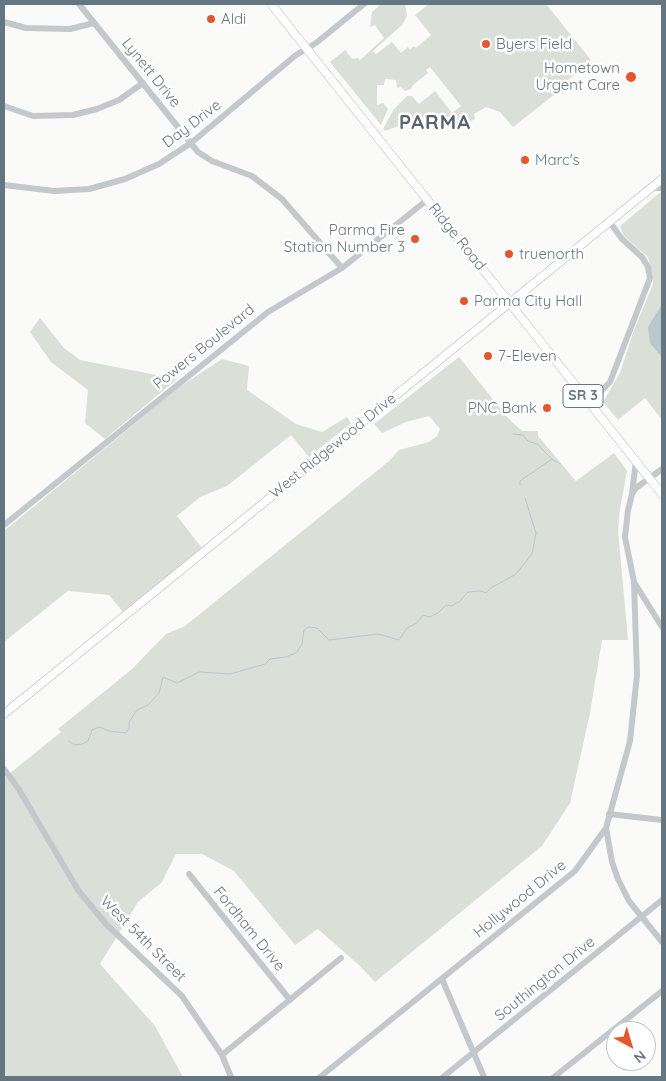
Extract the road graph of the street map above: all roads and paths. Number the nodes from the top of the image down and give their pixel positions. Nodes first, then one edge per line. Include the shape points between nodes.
1 (79, 4) edge
2 (271, 4) edge
3 (364, 4) edge
4 (4, 22) edge
5 (94, 23) junction
6 (306, 49) junction
7 (143, 83) junction
8 (4, 106) edge
9 (191, 143) junction
10 (662, 179) edge
11 (4, 185) edge
12 (652, 188) junction
13 (662, 188) edge
14 (427, 200) junction
15 (609, 221) junction
16 (342, 268) junction
17 (510, 303) junction
18 (589, 403) junction
19 (636, 461) junction
20 (662, 469) edge
21 (649, 478) junction
22 (632, 494) junction
23 (662, 494) edge
24 (4, 525) edge
25 (634, 582) junction
26 (649, 609) junction
27 (636, 613) junction
28 (662, 627) edge
29 (4, 714) edge
30 (4, 769) edge
31 (609, 814) junction
32 (662, 820) edge
33 (606, 828) junction
34 (189, 874) dead end
35 (662, 900) edge
36 (641, 916) junction
37 (662, 942) edge
38 (341, 958) dead end
39 (442, 979) junction
40 (662, 991) edge
41 (290, 1000) junction
42 (472, 1054) junction
43 (222, 1055) junction
44 (231, 1077) edge
45 (320, 1077) edge
46 (443, 1077) edge
47 (484, 1077) edge
48 (554, 1077) edge

1 - 5 street, Lynett Drive
2 - 6 main road, Ridge Road / SR 3
3 - 6 street, Day Drive
4 - 5 street via 26,28 70,29
5 - 7 street, Lynett Drive
6 - 9 street, Day Drive
6 - 14 main road, Ridge Road / SR 3
7 - 8 street via 119,100 73,114 32,116
7 - 9 street, Lynett Drive
9 - 11 street, Day Drive via 159,164 125,179 89,189 54,191
9 - 16 street, Lynett Drive via 212,161 252,176 282,199
10 - 12 main road, West Ridgewood Drive
12 - 13 street
12 - 15 main road, West Ridgewood Drive
14 - 16 street, Powers Boulevard
14 - 17 main road, Ridge Road / SR 3
15 - 17 main road, West Ridgewood Drive
15 - 18 street via 622,239 642,257 650,278 610,382
16 - 24 street, Powers Boulevard via 268,312
17 - 18 main road, Ridge Road / SR 3
17 - 29 main road, West Ridgewood Drive
18 - 19 main road, Ridge Road / SR 3
19 - 21 main road, Ridge Road / SR 3
19 - 22 street, Hollywood Drive
20 - 21 street
21 - 22 street
21 - 23 main road, Ridge Road / SR 3
22 - 25 street, Hollywood Drive via 625,537
25 - 26 street
25 - 27 street, Hollywood Drive
26 - 27 street
26 - 28 street
27 - 31 street, Hollywood Drive via 637,675 630,741
30 - 43 street, West 54th Street via 66,872 92,908 182,996
31 - 32 street
31 - 33 street, Hollywood Drive
33 - 36 street via 618,879
33 - 39 street, Hollywood Drive via 575,871
34 - 41 street, Fordham Drive
35 - 36 street, Southington Drive
36 - 37 street
36 - 42 street, Southington Drive
38 - 41 street
39 - 42 street
39 - 45 street, Hollywood Drive
40 - 48 street
41 - 43 street
42 - 46 street, Southington Drive
42 - 47 street
43 - 44 street, West 54th Street

